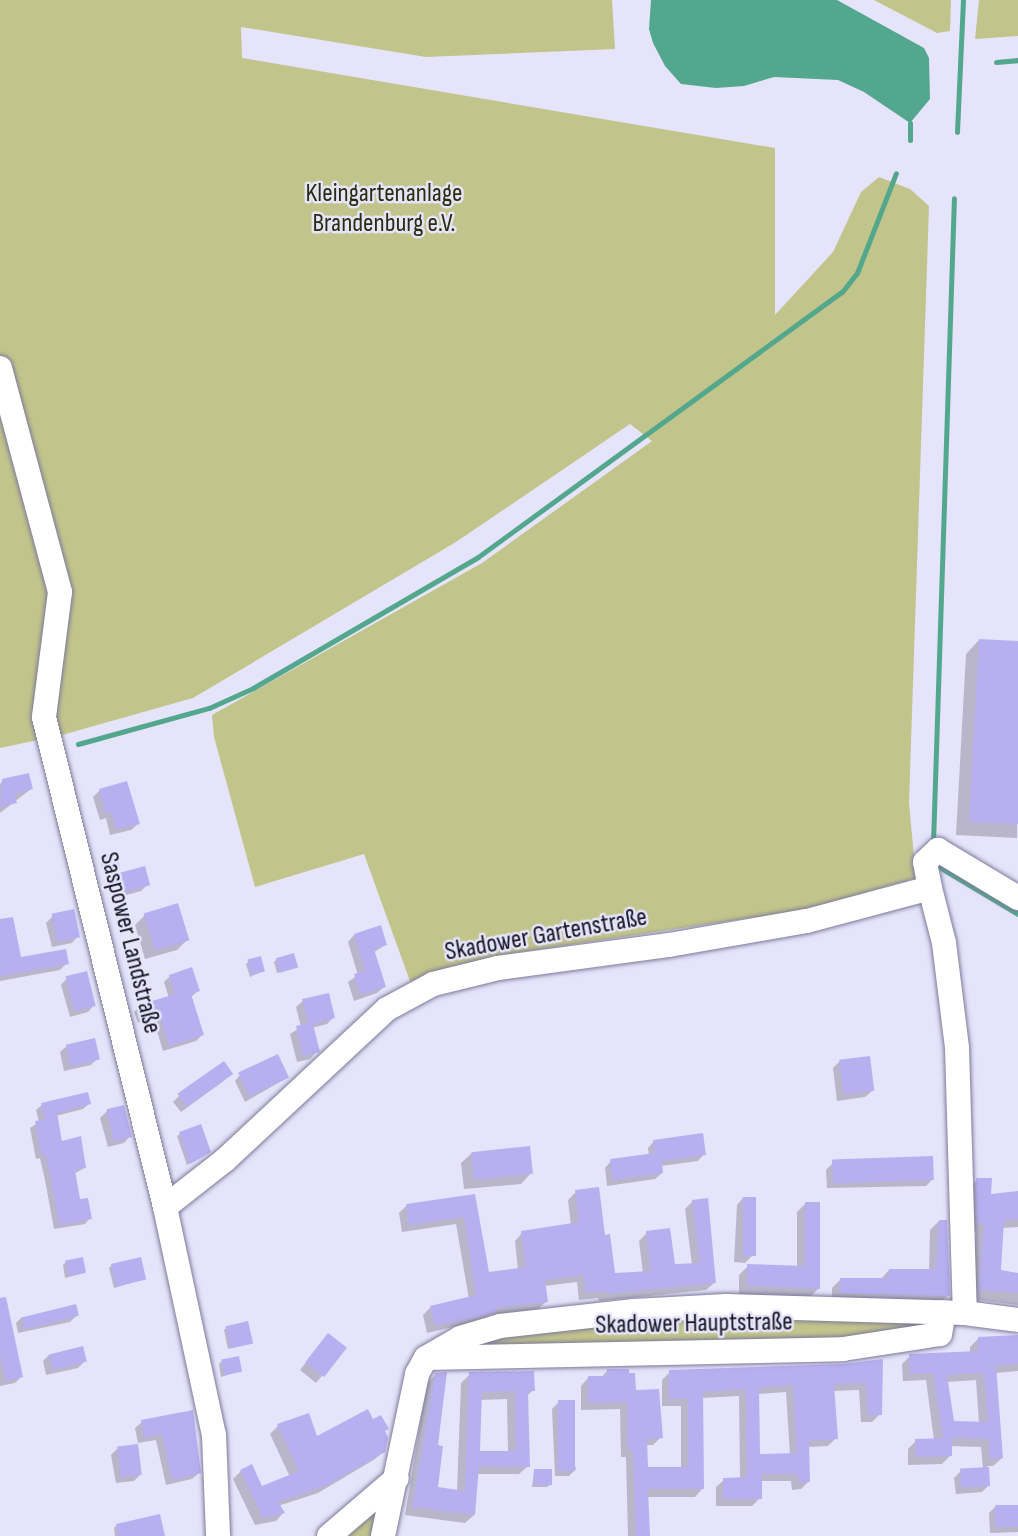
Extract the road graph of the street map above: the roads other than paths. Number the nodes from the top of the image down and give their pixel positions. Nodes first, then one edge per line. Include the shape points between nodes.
1 (0, 368) edge
2 (930, 888) junction
3 (1018, 898) edge
4 (165, 1208) junction
5 (955, 1313) junction
6 (576, 1318) junction
7 (1018, 1320) edge
8 (577, 1356) junction
9 (426, 1358) junction
10 (397, 1478) junction
11 (218, 1536) edge
12 (329, 1536) edge
13 (383, 1536) edge

1 - 4 street, Saspower Landstraße via 60,592 44,717
2 - 3 street via 925,862 938,850
2 - 4 street, Skadower Gartenstraße via 807,921 498,968 433,984 387,1009 225,1160
2 - 5 street via 944,943 957,1048
4 - 11 street, Saspower Landstraße via 214,1435
5 - 6 street, Skadower Hauptstraße via 726,1306
5 - 7 street, Skadower Hauptstraße
5 - 8 street, Skadower Hauptstraße via 940,1334 842,1349
6 - 8 street
6 - 9 street, Skadower Hauptstraße via 500,1326 460,1338
8 - 9 street, Skadower Hauptstraße
9 - 10 street via 411,1391
10 - 12 street
10 - 13 street

